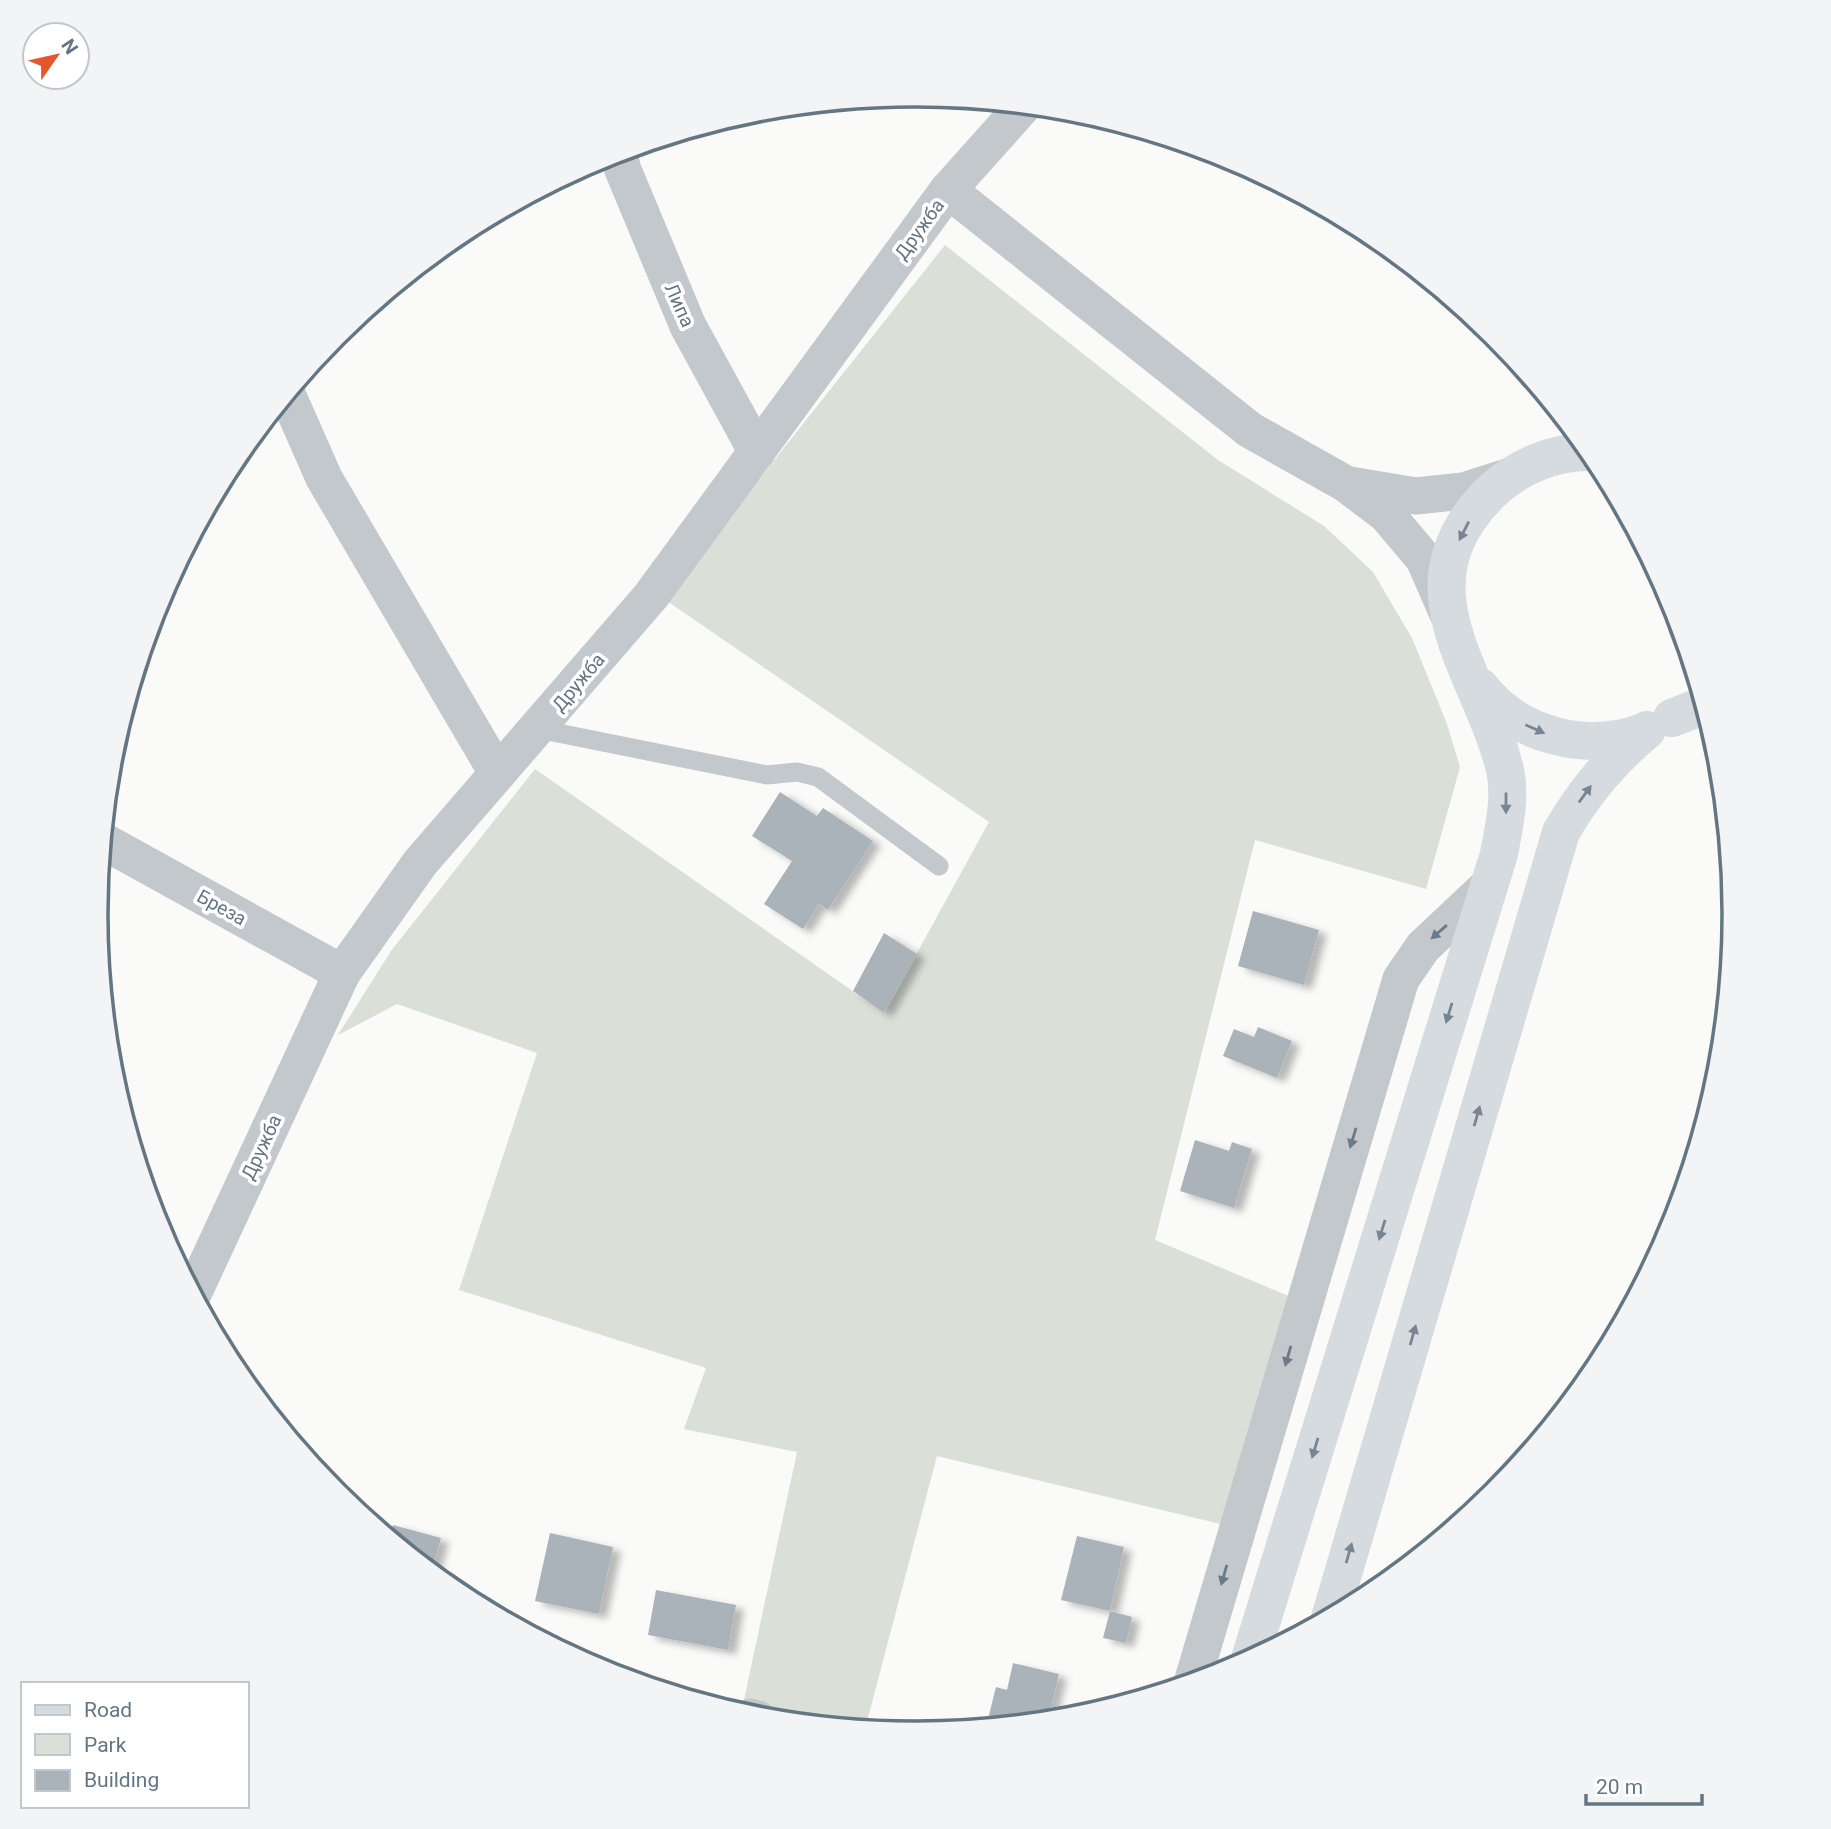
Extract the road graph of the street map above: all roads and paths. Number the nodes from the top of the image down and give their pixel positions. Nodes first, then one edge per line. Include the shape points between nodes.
1 (1016, 113) edge
2 (621, 163) edge
3 (948, 190) junction
4 (291, 403) edge
5 (1564, 446) edge
6 (757, 452) junction
7 (1510, 476) junction
8 (1346, 484) junction
9 (1448, 614) junction
10 (1466, 668) junction
11 (1694, 699) edge
12 (1675, 718) edge
13 (538, 729) junction
14 (496, 771) junction
15 (111, 845) edge
16 (939, 866) dead end
17 (1489, 885) junction
18 (342, 973) junction
19 (198, 1284) edge
20 (1334, 1605) edge
21 (1253, 1648) edge
22 (1195, 1672) edge

1 - 3 street, Дружба
2 - 6 street, Липа via 688,326
3 - 6 street, Дружба
3 - 8 street via 1250,430
4 - 14 street via 324,478
5 - 7 main road
6 - 13 street, Дружба via 651,596
7 - 8 street via 1463,491 1416,496
7 -> 9 main road via 1484,500 1464,528 1451,562
8 - 9 street via 1387,515 1424,559
9 - 10 main road
10 -> 12 main road via 1492,701 1514,719 1565,739 1621,738
10 -> 17 main road via 1490,719 1506,773 1506,812
11 - 12 main road
20 -> 12 main road via 1561,832 1607,765
13 - 14 street, Дружба
13 - 16 lane via 767,775 797,772 818,777
14 - 18 street, Дружба via 420,863
15 - 18 street, Бреза
17 -> 21 main road
17 -> 22 street via 1423,947 1401,979
18 - 19 street, Дружба

